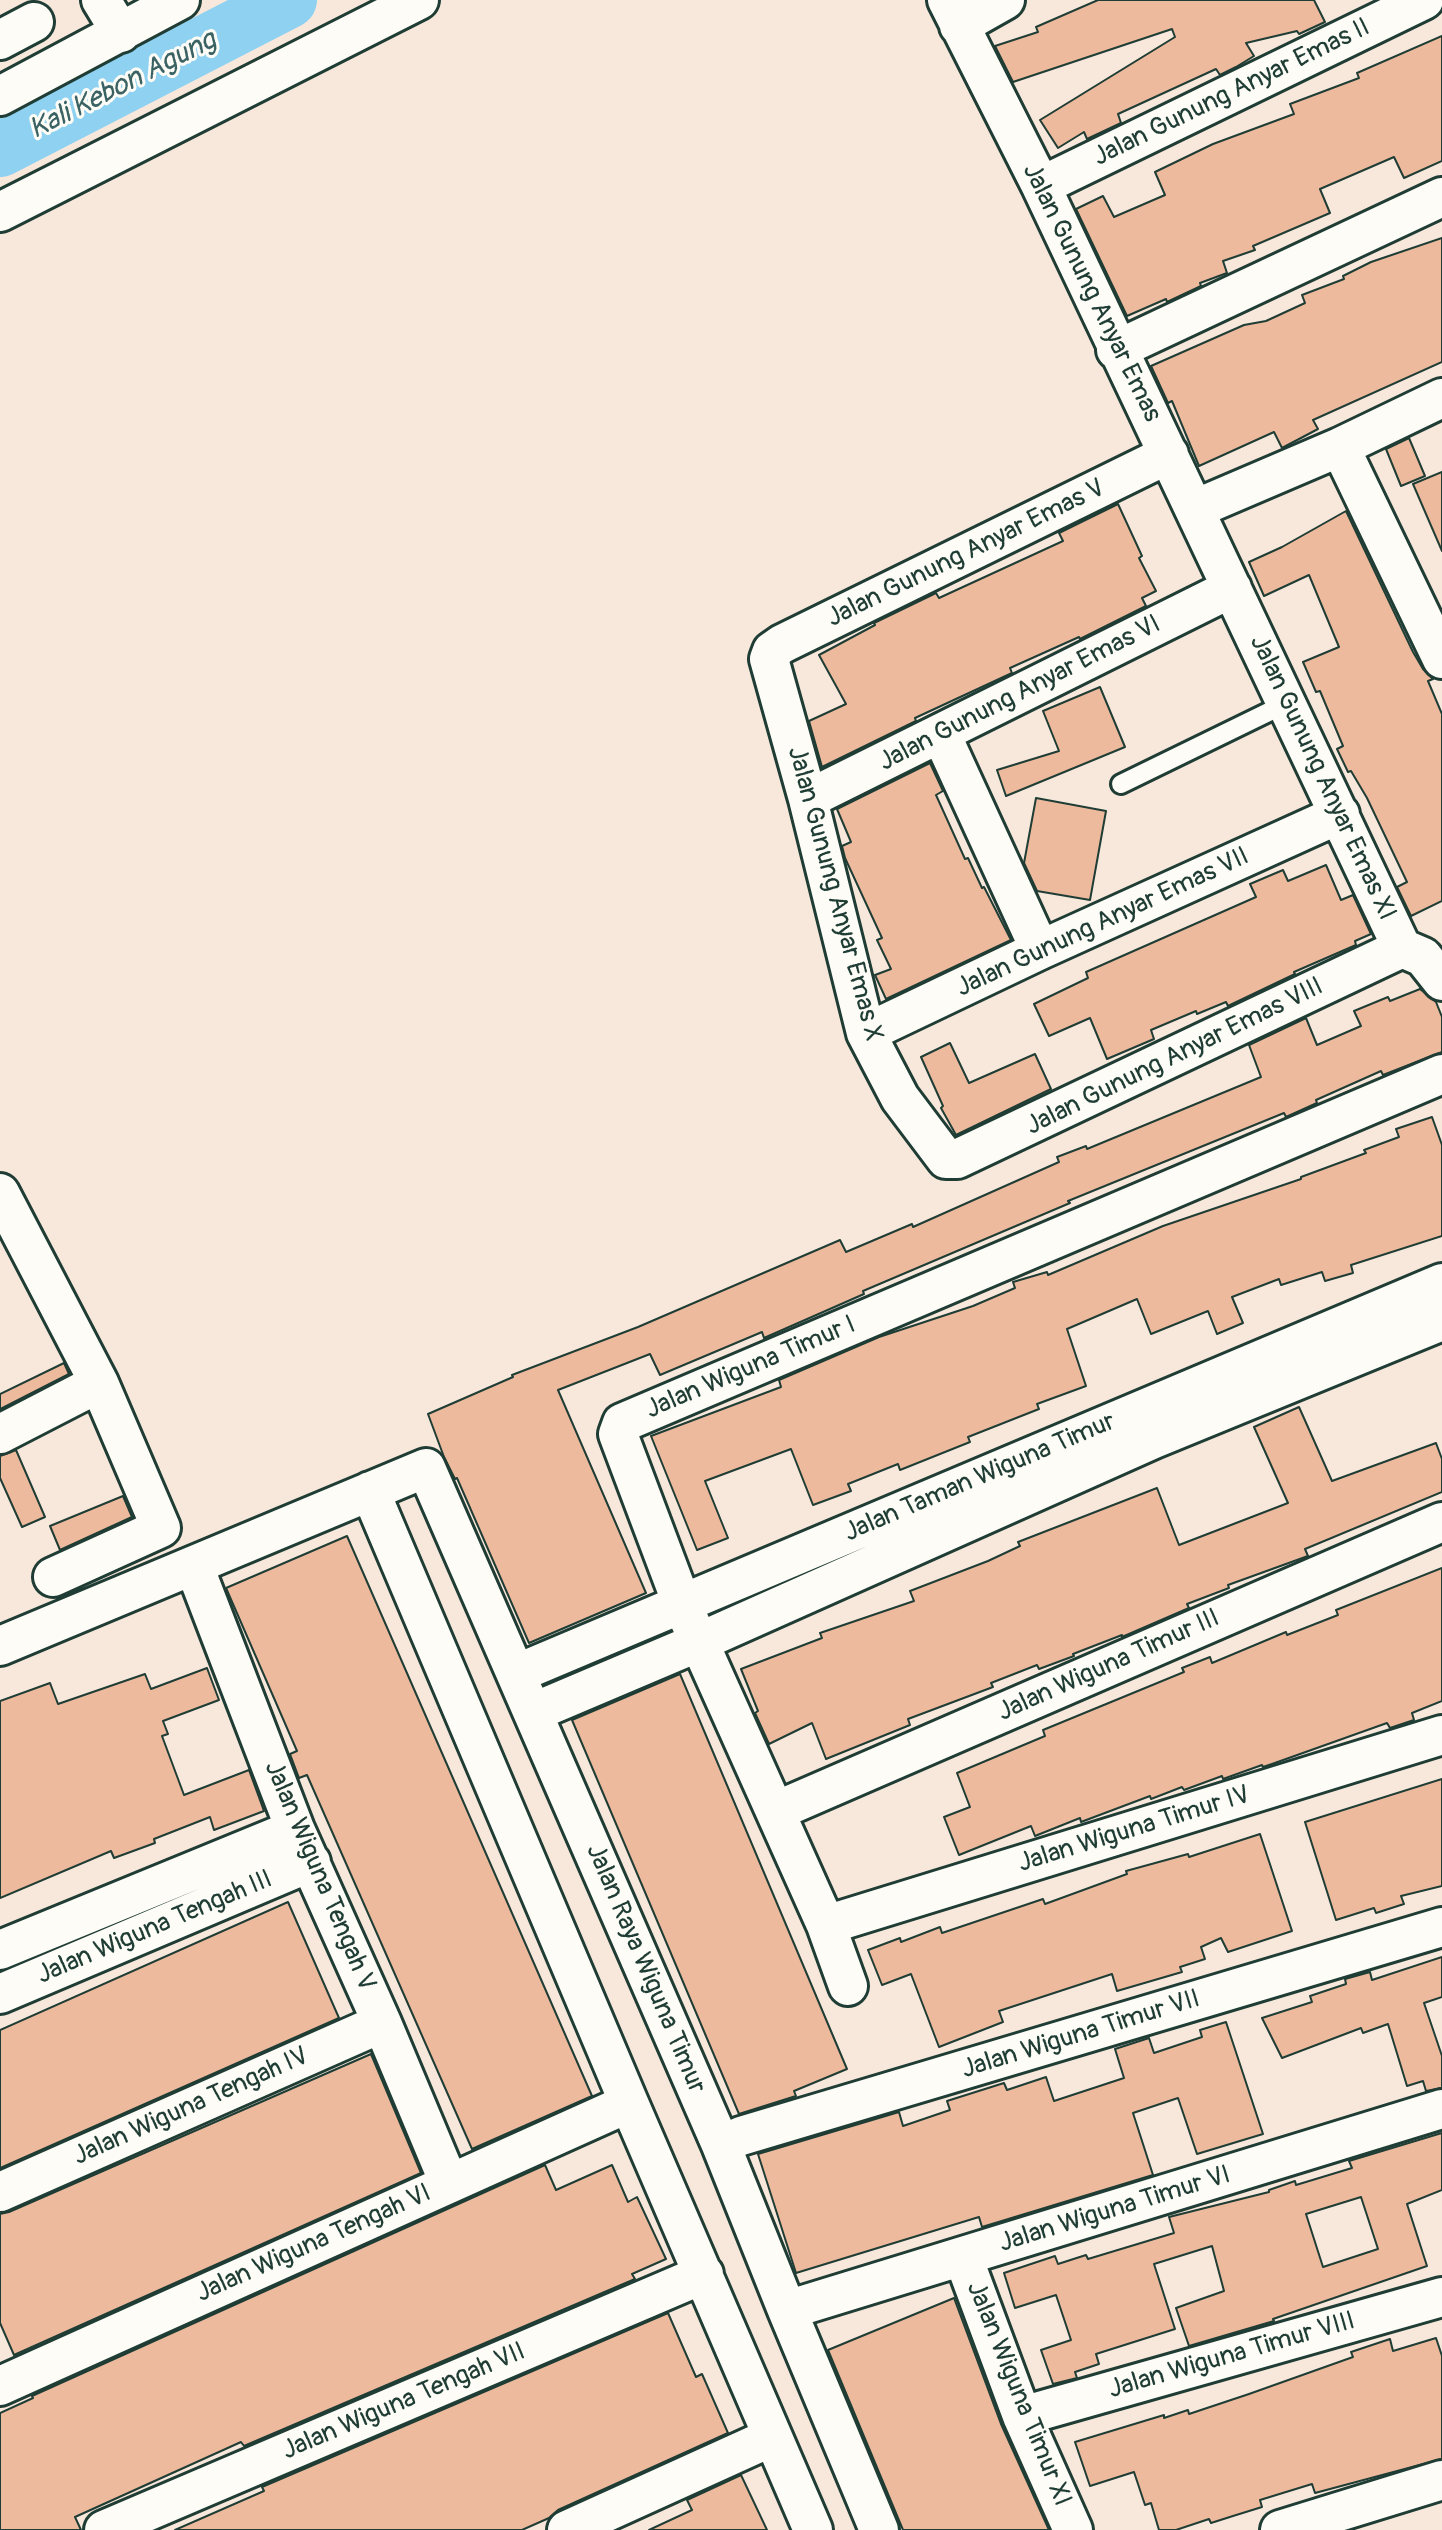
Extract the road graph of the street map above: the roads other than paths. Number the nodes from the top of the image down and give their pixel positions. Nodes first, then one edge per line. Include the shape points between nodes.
1 (180, 0) edge
2 (419, 0) edge
3 (1005, 0) edge
4 (1424, 0) edge
5 (953, 13) edge
6 (113, 20) edge
7 (34, 22) dead end
8 (0, 40) edge
9 (0, 96) edge
10 (1041, 186) junction
11 (1442, 197) edge
12 (0, 212) edge
13 (1116, 350) junction
14 (1442, 398) edge
15 (1340, 447) junction
16 (1169, 454) junction
17 (1195, 509) junction
18 (1232, 588) junction
19 (769, 659) joint
20 (1442, 659) edge
21 (1287, 703) junction
22 (941, 734) junction
23 (1121, 784) dead end
24 (808, 799) junction
25 (1340, 814) junction
26 (1040, 950) junction
27 (1427, 958) edge
28 (866, 1033) junction
29 (1442, 1074) edge
30 (946, 1159) joint
31 (0, 1193) edge
32 (1442, 1283) edge
33 (1442, 1321) edge
34 (99, 1383) junction
35 (1148, 1424) junction
36 (0, 1434) edge
37 (370, 1491) junction
38 (1442, 1522) edge
39 (194, 1566) junction
40 (53, 1577) dead end
41 (682, 1604) junction
42 (699, 1642) junction
43 (0, 1646) edge
44 (518, 1673) junction
45 (534, 1712) junction
46 (1442, 1735) edge
47 (776, 1811) junction
48 (303, 1845) junction
49 (826, 1925) junction
50 (1442, 1927) edge
51 (0, 1950) edge
52 (848, 1986) dead end
53 (0, 1994) edge
54 (382, 2023) junction
55 (629, 2103) junction
56 (1442, 2109) edge
57 (721, 2145) junction
58 (449, 2183) junction
59 (0, 2192) edge
60 (963, 2257) junction
61 (704, 2274) junction
62 (1442, 2297) edge
63 (787, 2310) junction
64 (1, 2384) edge
65 (1022, 2416) junction
66 (772, 2437) junction
67 (1442, 2480) edge
68 (588, 2526) edge
69 (104, 2530) edge
70 (813, 2530) edge
71 (879, 2530) edge
72 (1073, 2530) edge
73 (1280, 2530) edge

1 - 6 street
2 - 12 street
3 - 5 street
4 - 10 street, Jalan Gunung Anyar Emas II
5 - 10 street, Jalan Gunung Anyar Emas
6 - 9 street
7 - 8 street
10 - 13 street, Jalan Gunung Anyar Emas
11 - 13 street
13 - 16 street, Jalan Gunung Anyar Emas
14 - 15 street
15 - 17 street
15 - 20 street
16 - 17 street, Jalan Gunung Anyar Emas
16 - 19 street, Jalan Gunung Anyar Emas V via 782,644
17 - 18 street, Jalan Gunung Anyar Emas
18 - 21 street, Jalan Gunung Anyar Emas XI
18 - 22 street, Jalan Gunung Anyar Emas VI
19 - 24 street, Jalan Gunung Anyar Emas X
21 - 23 lane
21 - 25 street, Jalan Gunung Anyar Emas XI
22 - 24 street, Jalan Gunung Anyar Emas VI
22 - 26 street
24 - 28 street, Jalan Gunung Anyar Emas X
25 - 26 street, Jalan Gunung Anyar Emas VII
25 - 27 street, Jalan Gunung Anyar Emas XI
26 - 28 street, Jalan Gunung Anyar Emas VII
27 - 30 street, Jalan Gunung Anyar Emas VIII via 973,1153
28 - 30 street, Jalan Gunung Anyar Emas X via 900,1098
29 - 41 street, Jalan Wiguna Timur I via 622,1423 618,1434
31 - 34 street
32 - 35 street, Jalan Taman Wiguna Timur
33 - 35 street, Jalan Taman Wiguna Timur
34 - 36 street
34 - 40 street via 161,1528
35 - 41 street, Jalan Taman Wiguna Timur
35 - 42 street, Jalan Taman Wiguna Timur
37 - 39 street, Jalan Raya Wiguna Timur
37 - 44 street, Jalan Raya Wiguna Timur via 422,1468 429,1471
37 - 55 street
38 - 47 street, Jalan Wiguna Timur III
39 - 43 street, Jalan Raya Wiguna Timur
39 - 48 street, Jalan Wiguna Tengah V
41 - 42 street, Jalan Wiguna Timur I
41 - 44 street, Jalan Taman Wiguna Timur
42 - 45 street, Jalan Taman Wiguna Timur
42 - 47 street, Jalan Wiguna Timur I
44 - 45 street, Jalan Raya Wiguna Timur
45 - 57 street, Jalan Raya Wiguna Timur
46 - 49 street, Jalan Wiguna Timur IV
47 - 49 street, Jalan Wiguna Timur I
48 - 51 street, Jalan Wiguna Tengah III
48 - 53 street, Jalan Wiguna Tengah III
48 - 54 street, Jalan Wiguna Tengah V
49 - 52 street, Jalan Wiguna Timur I
50 - 57 street, Jalan Wiguna Timur VII
54 - 58 street, Jalan Wiguna Tengah V
54 - 59 street, Jalan Wiguna Tengah IV
55 - 58 street, Jalan Wiguna Tengah VI
55 - 61 street
56 - 60 street, Jalan Wiguna Timur VI
57 - 63 street, Jalan Raya Wiguna Timur
58 - 64 street, Jalan Wiguna Tengah VI
60 - 63 street, Jalan Wiguna Timur VI
60 - 65 street, Jalan Wiguna Timur XI
61 - 66 street
61 - 69 street, Jalan Wiguna Tengah VII
62 - 65 street, Jalan Wiguna Timur VIII
63 - 71 street, Jalan Raya Wiguna Timur
65 - 72 street, Jalan Wiguna Timur XI
66 - 68 street
66 - 70 street
67 - 73 street

